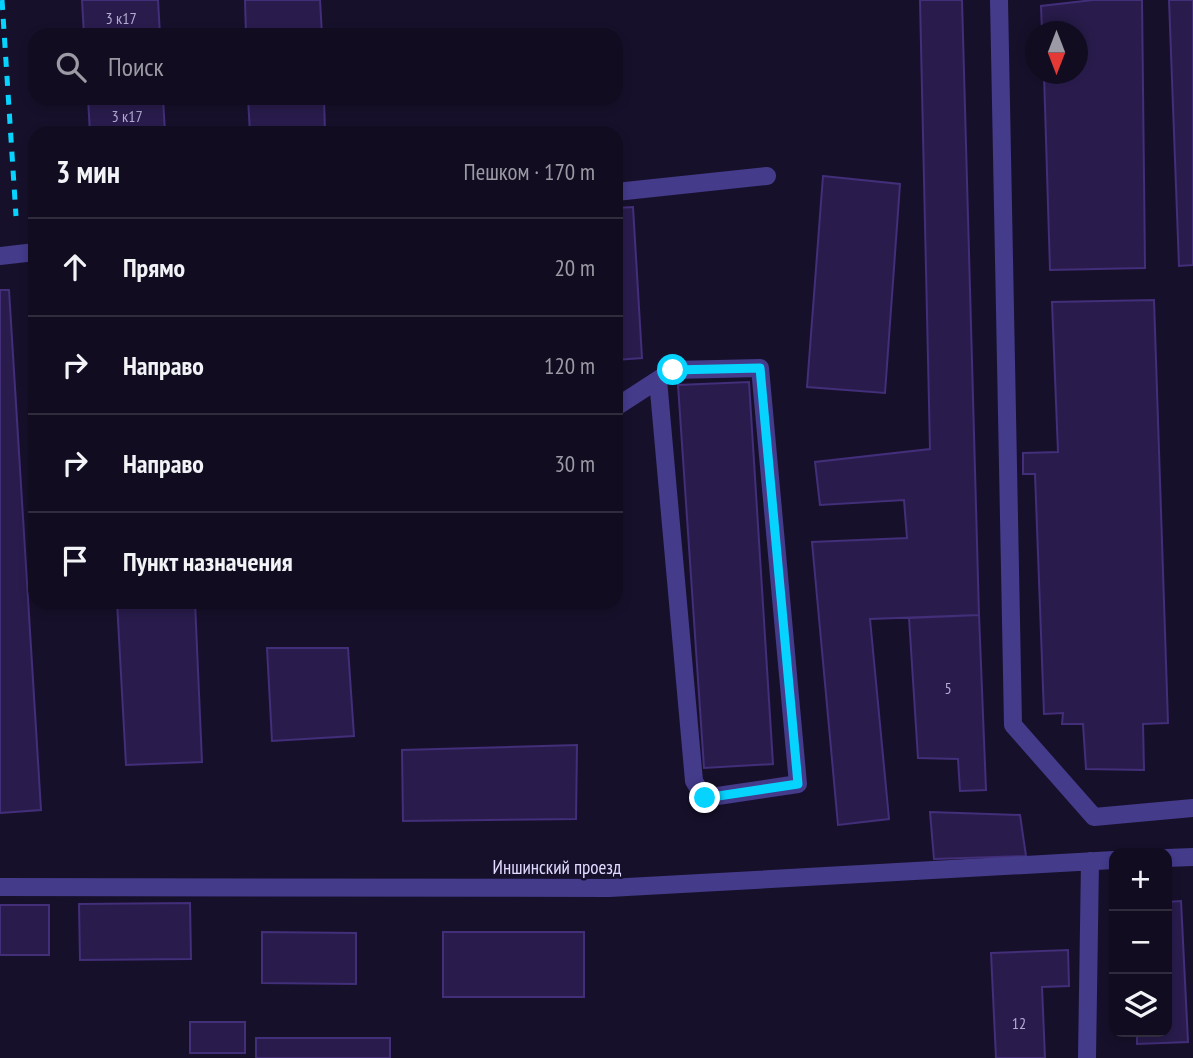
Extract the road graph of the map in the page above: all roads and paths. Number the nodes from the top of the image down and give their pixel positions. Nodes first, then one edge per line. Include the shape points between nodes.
1 (999, 0) edge
2 (767, 176) dead end
3 (623, 191) edge
4 (28, 253) edge
5 (0, 256) edge
6 (657, 380) junction
7 (623, 402) edge
8 (1193, 808) edge
9 (1193, 857) edge
10 (1172, 858) edge
11 (1109, 860) edge
12 (1090, 861) junction
13 (0, 887) edge
14 (1087, 1058) edge

1 - 8 street via 1013,726 1094,817
2 - 3 street
4 - 5 street
6 - 6 street via 673,370 760,368 798,784 705,798 694,781
6 - 7 street
9 - 10 street
11 - 12 street, Иншинский проезд
12 - 13 street, Иншинский проезд via 609,888
12 - 14 street

